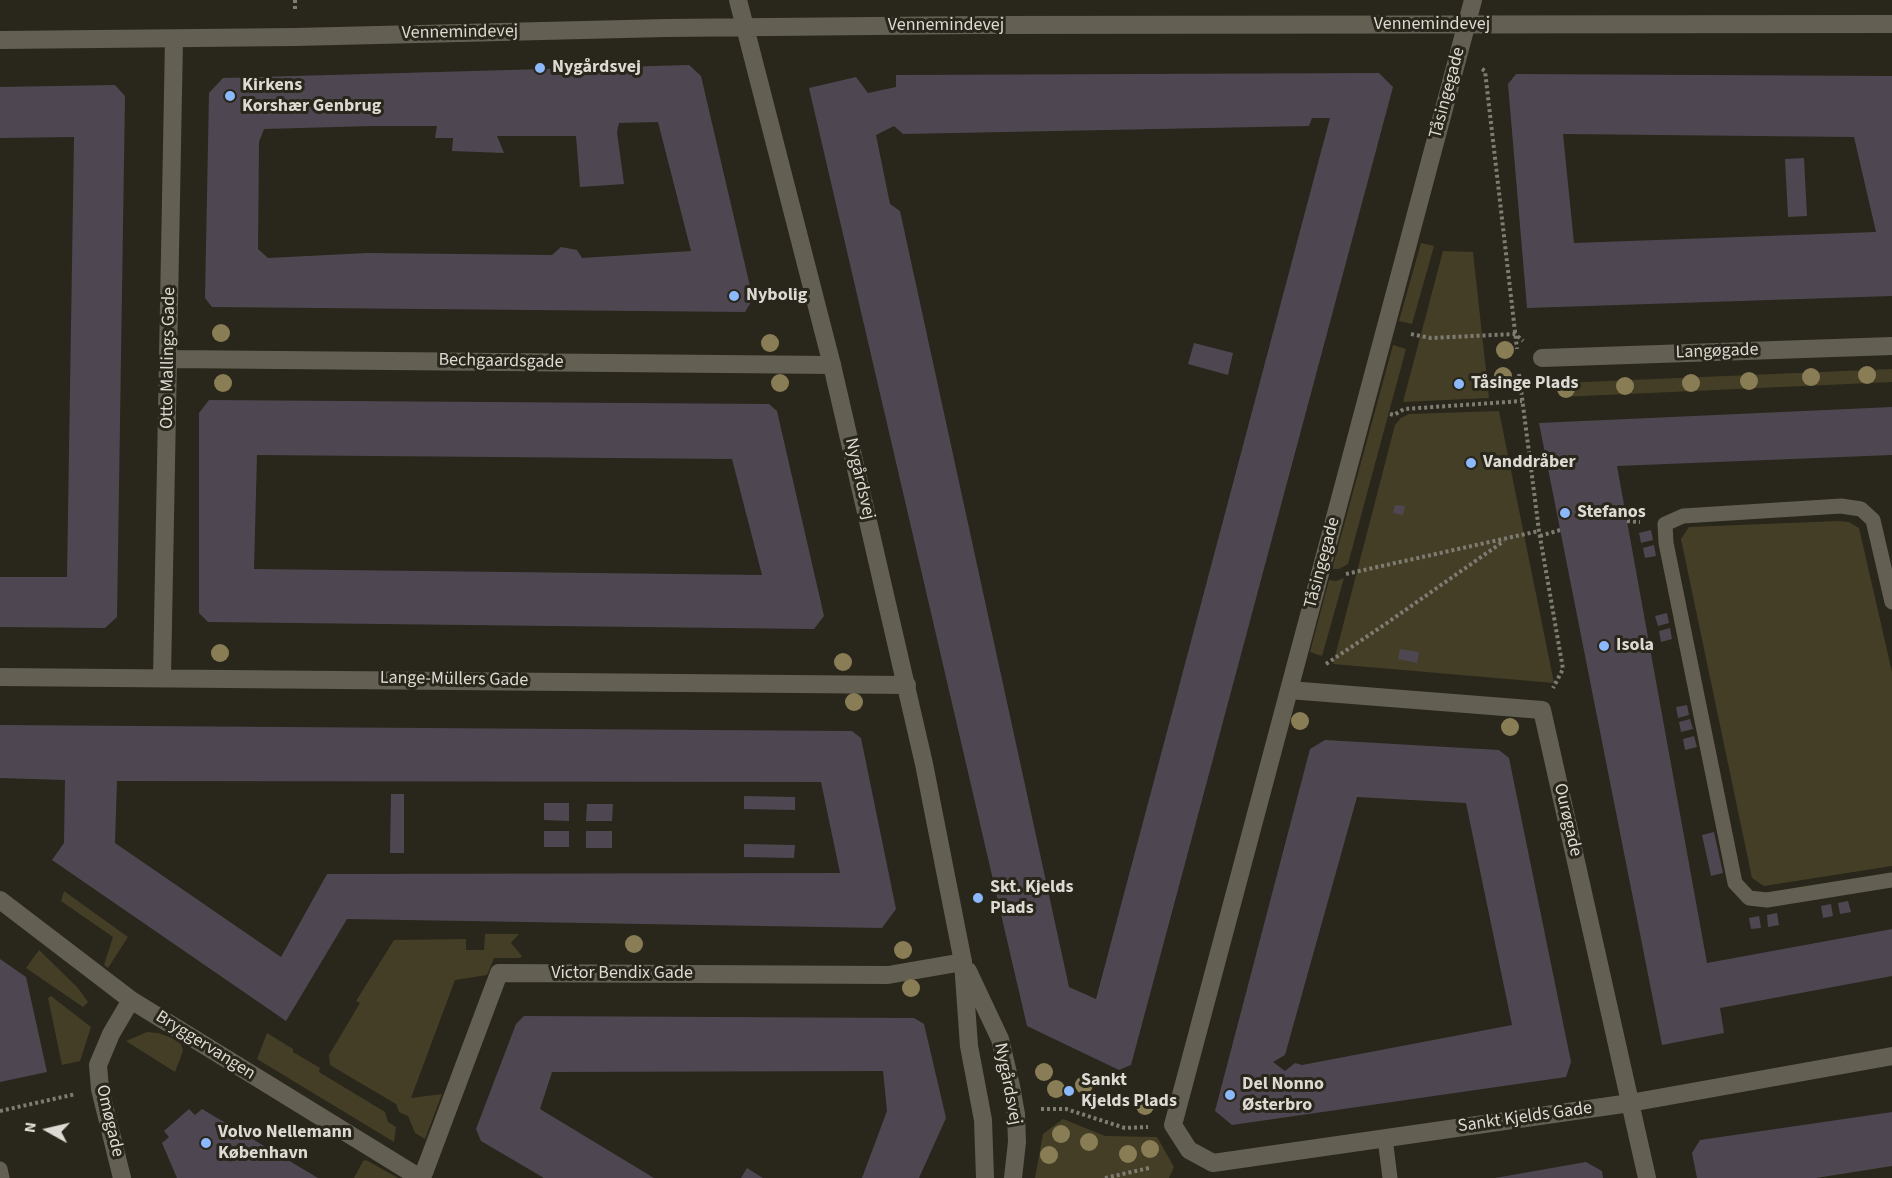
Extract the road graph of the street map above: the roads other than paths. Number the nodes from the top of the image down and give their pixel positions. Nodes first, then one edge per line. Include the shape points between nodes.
1 (738, 0) edge
2 (1473, 0) edge
3 (1892, 24) edge
4 (1466, 25) junction
5 (745, 27) junction
6 (174, 39) junction
7 (0, 40) edge
8 (1892, 346) edge
9 (1542, 358) road end
10 (170, 359) junction
11 (832, 365) junction
12 (1892, 602) edge
13 (0, 677) edge
14 (162, 677) junction
15 (907, 685) junction
16 (1289, 690) junction
17 (1892, 880) edge
18 (0, 900) edge
19 (963, 962) junction
20 (132, 1000) junction
21 (1892, 1056) edge
22 (1630, 1103) junction
23 (1173, 1125) joint
24 (1385, 1138) junction
25 (0, 1169) edge
26 (2, 1178) edge
27 (122, 1178) edge
28 (421, 1178) edge
29 (985, 1178) edge
30 (1013, 1178) edge
31 (1390, 1178) edge
32 (1647, 1178) edge

1 - 5 street, Nygårdsvej
2 - 4 street, Tåsingegade
3 - 4 street, Vennemindevej
4 - 5 street, Vennemindevej
4 - 16 street, Tåsingegade
5 - 6 street, Vennemindevej
5 - 11 street, Nygårdsvej
6 - 7 street, Vennemindevej
6 - 10 street, Otto Mallings Gade
8 - 9 street, Langøgade
10 - 11 street, Bechgaardsgade
10 - 14 street, Otto Mallings Gade
11 - 15 street, Nygårdsvej
12 - 17 lane via 1873,520 1861,509 1841,506 1683,516 1665,524 1735,883 1749,898 1767,900
13 - 14 street, Lange-Müllers Gade
14 - 15 street, Lange-Müllers Gade
15 - 19 street, Nygårdsvej
16 - 22 street, Ourøgade via 1542,710
16 - 23 street, Tåsingegade
18 - 20 street, Bryggervangen
19 - 28 street, Victor Bendix Gade via 888,975 499,973
19 - 29 street, Nygårdsvej via 969,1046 983,1120
19 - 30 street, Nygårdsvej via 1000,1039 1016,1114
20 - 27 street, Omøgade via 98,1065 100,1089
20 - 28 street, Bryggervangen
21 - 22 street, Sankt Kjelds Gade
22 - 24 street, Sankt Kjelds Gade
22 - 32 street, Ourøgade
23 - 24 street, Sankt Kjelds Gade via 1189,1150 1213,1163
24 - 31 lane
25 - 26 lane

